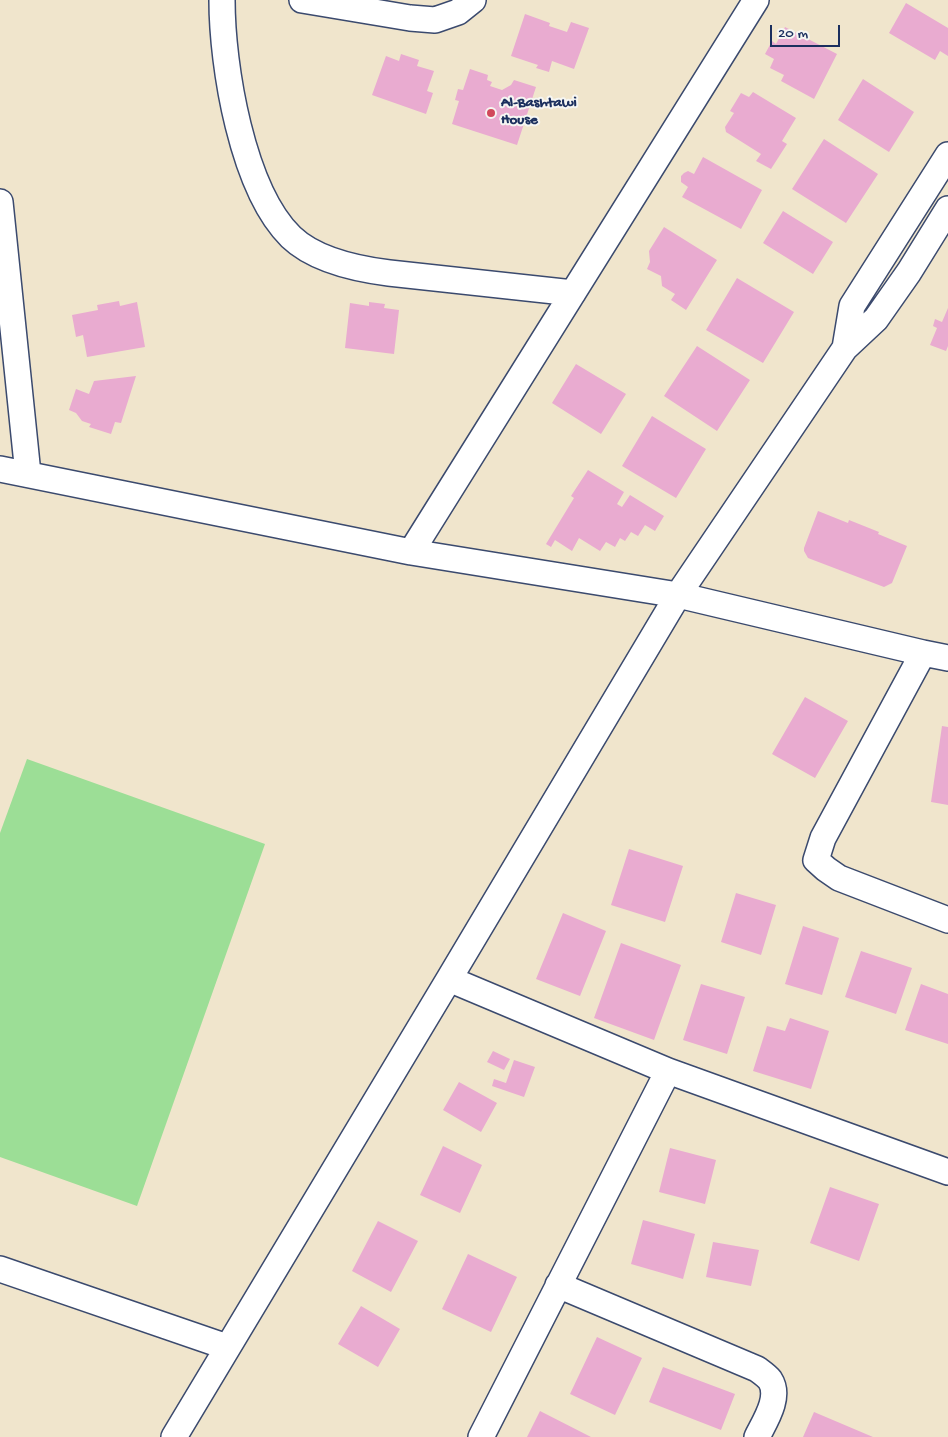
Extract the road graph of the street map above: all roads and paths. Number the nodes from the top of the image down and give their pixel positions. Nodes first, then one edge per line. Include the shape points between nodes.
1 (222, 0) edge
2 (302, 0) edge
3 (473, 0) edge
4 (756, 0) edge
5 (948, 155) edge
6 (0, 202) edge
7 (948, 209) edge
8 (573, 293) junction
9 (845, 348) junction
10 (0, 469) edge
11 (28, 474) junction
12 (411, 552) junction
13 (678, 595) junction
14 (923, 653) junction
15 (948, 658) edge
16 (948, 920) edge
17 (450, 979) junction
18 (668, 1071) junction
19 (948, 1172) edge
20 (0, 1269) edge
21 (558, 1286) junction
22 (227, 1347) junction
23 (174, 1437) edge
24 (481, 1437) edge
25 (757, 1437) edge

1 - 8 street via 231,90 248,158 275,218 292,237 312,251 361,269
2 - 3 street via 435,20 458,12
4 - 8 street
5 - 9 street via 852,306
6 - 11 street
7 - 9 street via 876,319
8 - 12 street
9 - 13 street
10 - 11 street
11 - 12 street
12 - 13 street
13 - 14 street
13 - 17 street
14 - 15 street
14 - 16 street via 823,838 816,860 839,878
17 - 18 street
17 - 22 street
18 - 19 street
18 - 21 street
20 - 22 street
21 - 24 street
21 - 25 street via 758,1369 774,1389 773,1401
22 - 23 street

